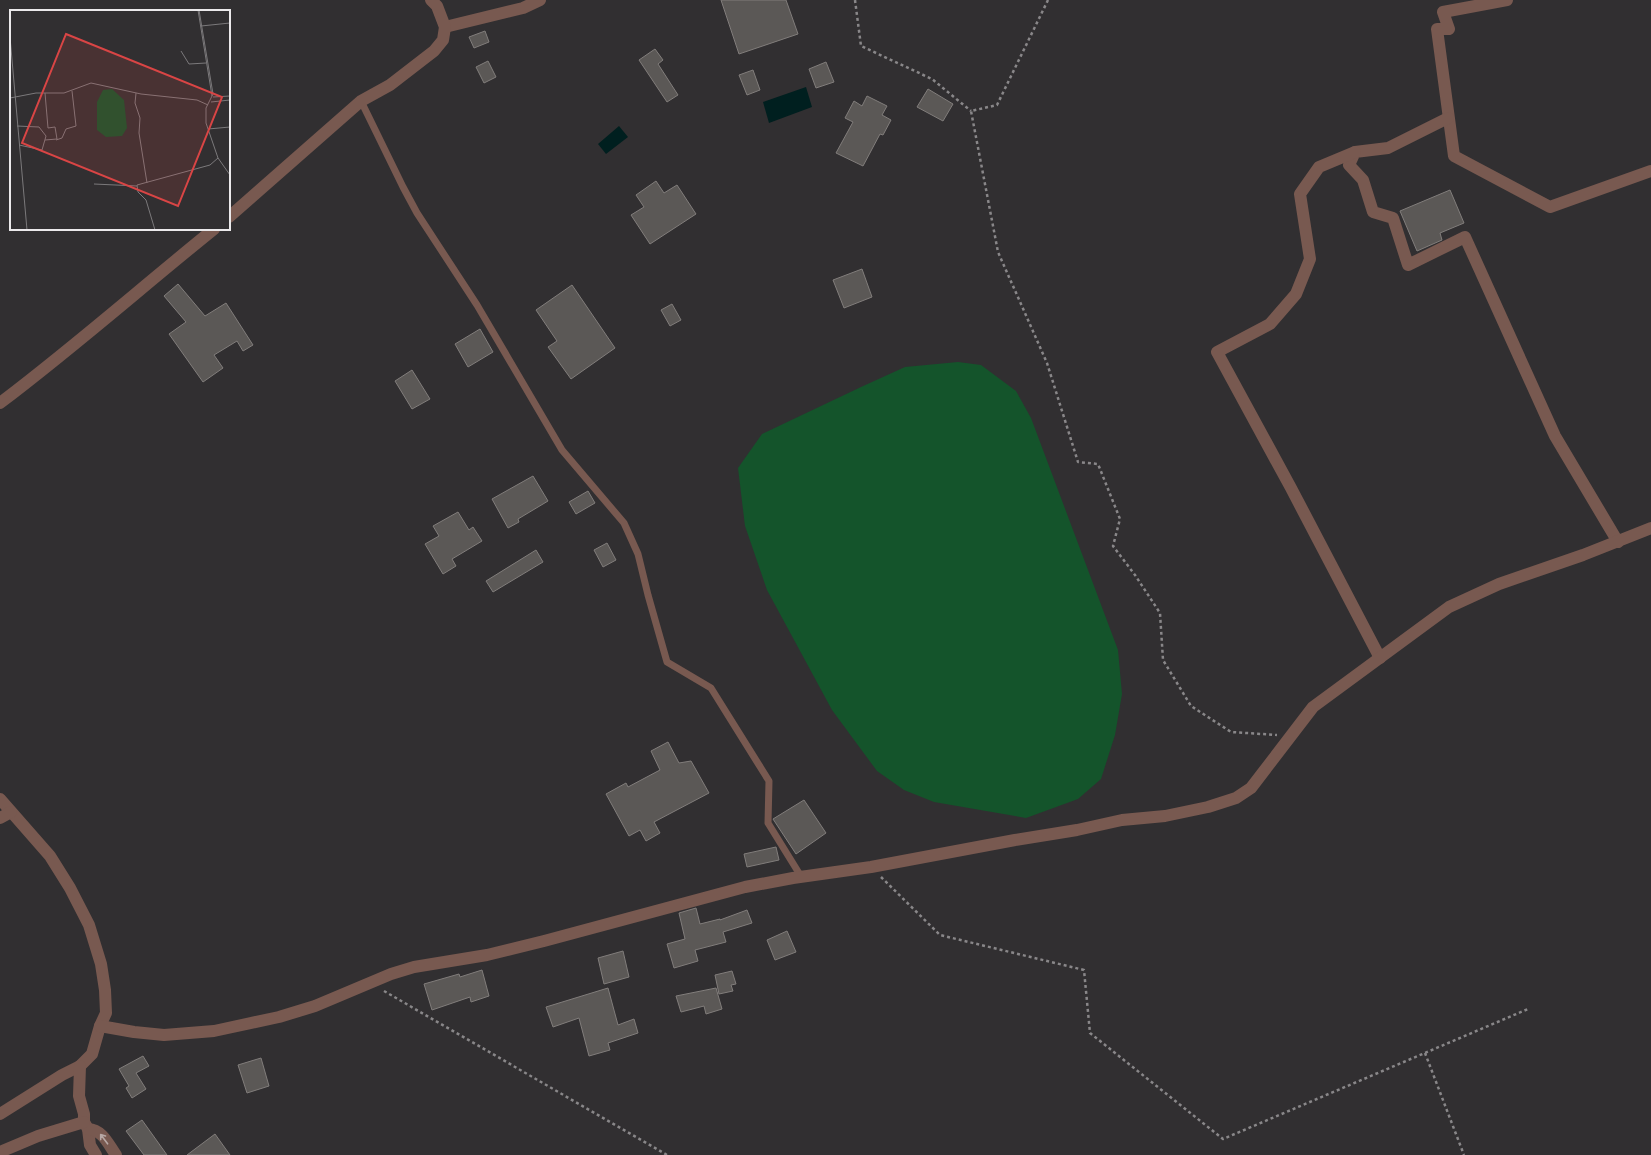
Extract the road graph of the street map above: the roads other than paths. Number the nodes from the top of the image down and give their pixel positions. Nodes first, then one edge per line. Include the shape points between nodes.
1 (431, 0) edge
2 (540, 0) edge
3 (1507, 0) edge
4 (445, 27) junction
5 (362, 101) junction
6 (1448, 118) junction
7 (1355, 152) junction
8 (1651, 171) edge
9 (230, 216) edge
10 (213, 230) edge
11 (0, 403) edge
12 (1651, 528) edge
13 (1618, 542) junction
14 (1380, 658) junction
15 (0, 799) edge
16 (11, 812) junction
17 (0, 818) edge
18 (802, 878) junction
19 (100, 1026) junction
20 (80, 1066) junction
21 (0, 1114) edge
22 (86, 1126) junction
23 (0, 1152) edge
24 (96, 1155) edge
25 (116, 1155) edge

1 - 4 street
2 - 4 street via 523,8
3 - 6 street via 1443,12 1449,30 1437,29
4 - 5 street via 443,40 434,51 390,85
5 - 9 street
5 - 18 lane via 417,213 477,305 562,450 624,523 638,554 667,662 711,688 757,761 769,781 768,823
6 - 7 street via 1388,148
6 - 8 street via 1454,156 1550,207
7 - 13 street via 1349,165 1363,180 1373,212 1393,218 1408,265 1465,237 1555,436
7 - 14 street via 1320,166 1300,194 1310,259 1296,294 1270,324 1217,352
10 - 11 street via 50,365
12 - 13 street
13 - 14 street via 1475,594 1449,607
14 - 18 street via 1313,707 1250,788 1236,798 1165,816 1122,820
15 - 16 street
16 - 17 street
16 - 19 street via 50,856 70,888 88,925 101,964 105,990 106,1013
18 - 19 street via 745,887 486,955 414,967 370,982 315,1006 279,1017 214,1031 164,1035
19 - 20 street via 92,1054
20 - 21 street
20 - 22 street via 79,1096
22 - 23 street via 38,1136
22 - 24 street via 90,1144
25 -> 22 street via 100,1133

